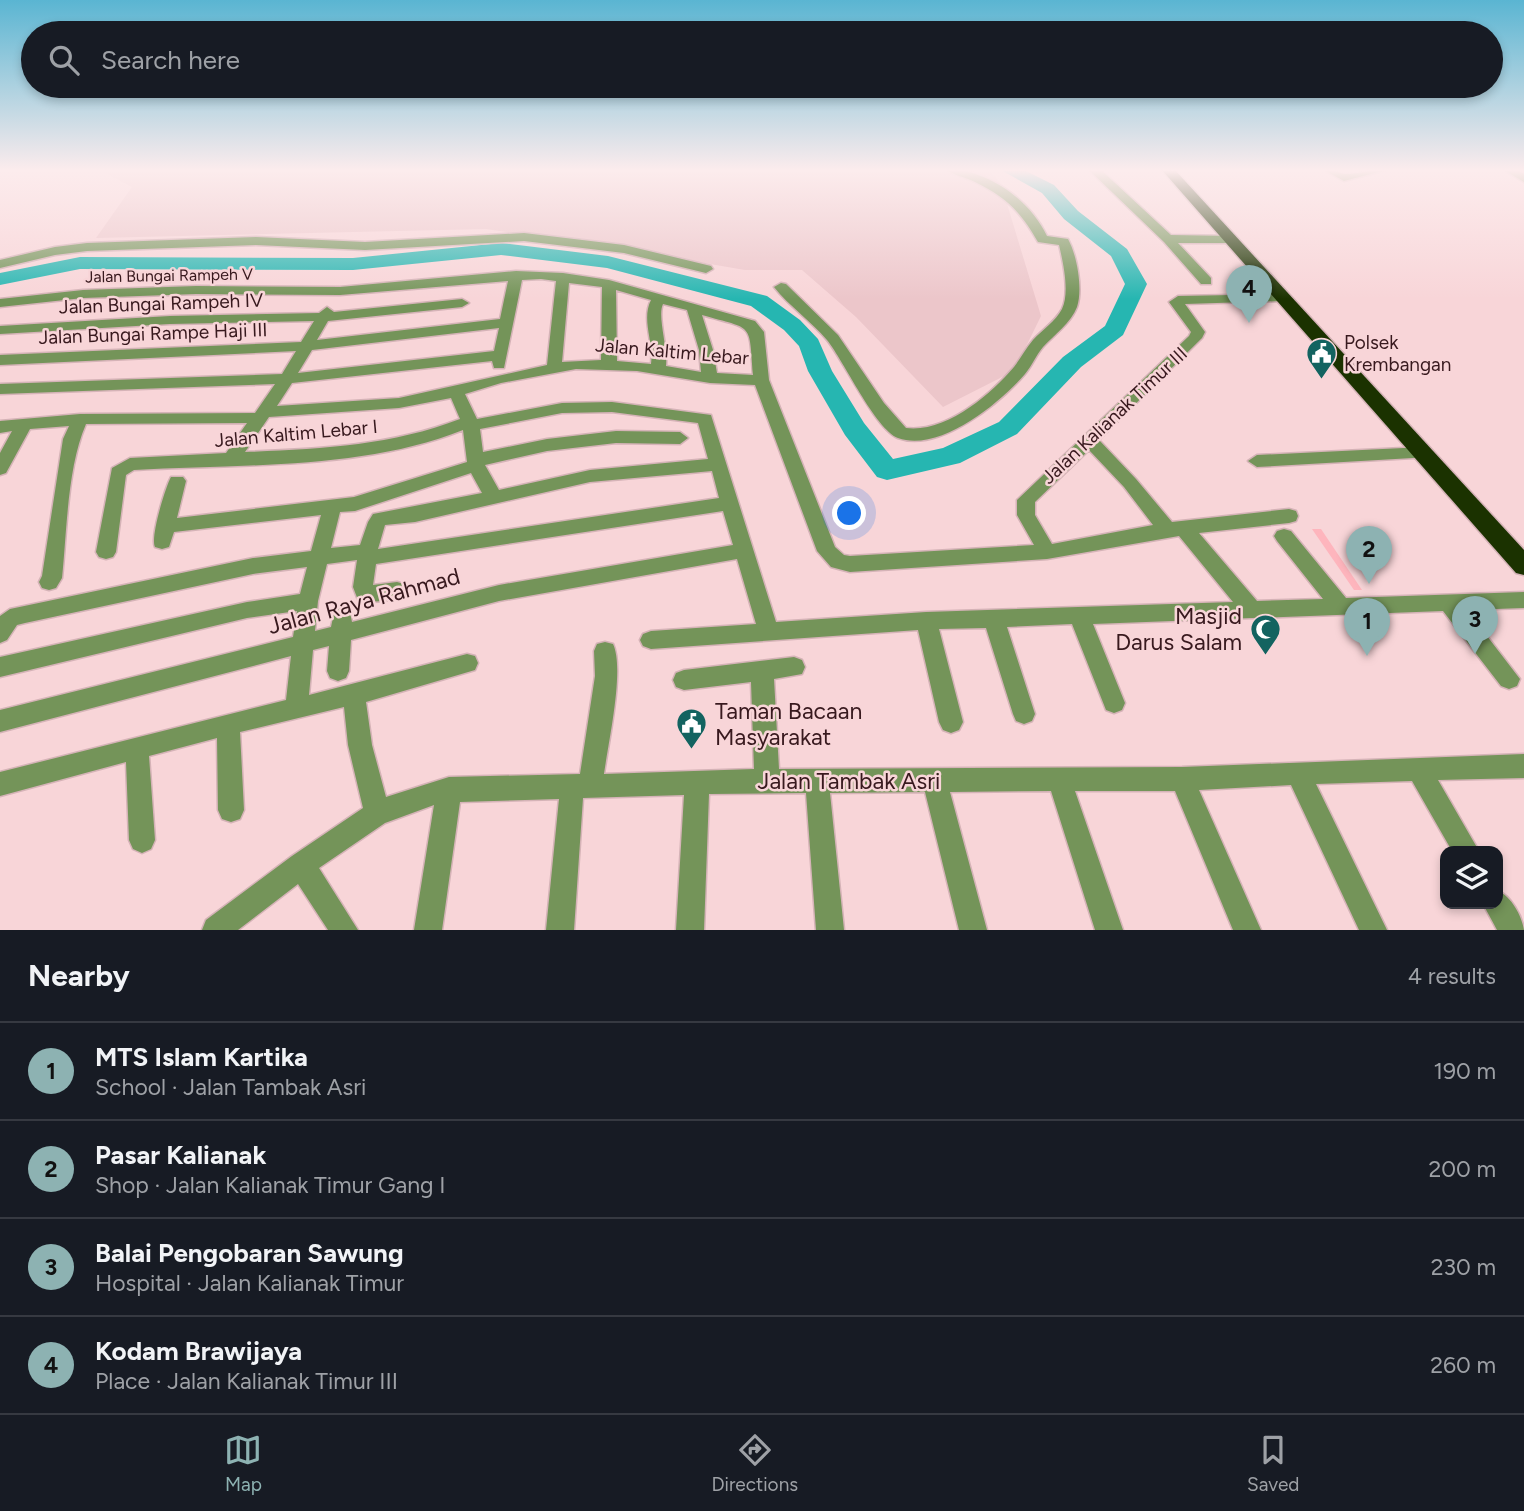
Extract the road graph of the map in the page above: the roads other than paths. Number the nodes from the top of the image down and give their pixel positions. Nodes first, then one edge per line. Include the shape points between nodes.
1 (1023, 212) edge
2 (1140, 212) edge
3 (1206, 212) edge
4 (1168, 239) junction
5 (1230, 239) junction
6 (0, 264) edge
7 (706, 270) dead end
8 (516, 275) junction
9 (563, 277) junction
10 (464, 279) junction
11 (1206, 281) dead end
12 (609, 285) junction
13 (781, 287) dead end
14 (340, 290) junction
15 (1283, 297) junction
16 (657, 299) junction
17 (0, 303) edge
18 (462, 303) junction
19 (693, 308) junction
20 (324, 317) junction
21 (507, 323) junction
22 (0, 330) edge
23 (459, 331) junction
24 (307, 346) junction
25 (501, 355) junction
26 (0, 360) edge
27 (609, 364) junction
28 (554, 368) junction
29 (658, 368) junction
30 (710, 378) junction
31 (287, 379) junction
32 (498, 379) junction
33 (761, 380) junction
34 (0, 388) edge
35 (456, 392) junction
36 (261, 415) junction
37 (80, 419) junction
38 (25, 423) junction
39 (470, 423) junction
40 (0, 427) edge
41 (680, 438) dead end
42 (1088, 439) junction
43 (1424, 453) junction
44 (230, 461) junction
45 (1257, 461) dead end
46 (475, 463) junction
47 (719, 464) junction
48 (0, 469) edge
49 (177, 481) dead end
50 (493, 496) junction
51 (731, 503) junction
52 (332, 508) junction
53 (1289, 516) dead end
54 (1175, 529) junction
55 (1284, 536) dead end
56 (745, 550) junction
57 (106, 552) dead end
58 (1047, 552) junction
59 (367, 554) junction
60 (317, 557) junction
61 (1524, 566) edge
62 (49, 582) dead end
63 (397, 590) dead end
64 (1524, 600) edge
65 (308, 601) junction
66 (1447, 601) junction
67 (1341, 606) junction
68 (1252, 611) junction
69 (1079, 615) junction
70 (994, 618) junction
71 (926, 621) junction
72 (342, 624) junction
73 (768, 630) junction
74 (0, 634) edge
75 (651, 640) dead end
76 (305, 643) junction
77 (605, 651) dead end
78 (467, 663) dead end
79 (0, 667) edge
80 (794, 667) dead end
81 (761, 669) junction
82 (338, 671) dead end
83 (1509, 679) dead end
84 (684, 680) dead end
85 (354, 695) junction
86 (1114, 703) dead end
87 (296, 708) junction
88 (1024, 714) dead end
89 (0, 721) edge
90 (951, 722) dead end
91 (228, 724) junction
92 (137, 750) junction
93 (1524, 766) edge
94 (1419, 771) junction
95 (1298, 773) junction
96 (1059, 779) junction
97 (1182, 779) junction
98 (767, 781) junction
99 (817, 781) junction
100 (936, 781) junction
101 (0, 784) edge
102 (697, 784) junction
103 (581, 787) junction
104 (449, 789) junction
105 (230, 810) dead end
106 (377, 813) junction
107 (142, 840) dead end
108 (1463, 846) edge
109 (301, 866) junction
110 (1500, 909) edge
111 (216, 930) edge
112 (344, 930) edge
113 (428, 930) edge
114 (560, 930) edge
115 (690, 930) edge
116 (830, 930) edge
117 (973, 930) edge
118 (1109, 930) edge
119 (1247, 930) edge
120 (1373, 930) edge
121 (1512, 930) edge

1 - 13 street via 1040,228 1042,239 1064,242 1074,290 1070,308 1021,369 969,416 918,435 901,433 878,407 833,338
2 - 4 street
3 - 5 highway
4 - 5 street
4 - 11 street
5 - 15 highway
6 - 7 street via 100,246 256,241 352,246 524,237 624,249
8 - 9 street, Jalan Bungai Rampeh V
8 - 10 street, Jalan Bungai Rampeh V
8 - 21 street
9 - 12 street, Jalan Bungai Rampeh V
9 - 28 street
10 - 14 street, Jalan Bungai Rampeh V
10 - 18 street
12 - 16 street, Jalan Bungai Rampeh V
12 - 27 street
14 - 17 street, Jalan Bungai Rampeh V via 96,293
14 - 20 street
15 - 42 street, Jalan Kalianak Timur III via 1178,300 1198,332 1195,338
15 - 43 highway
16 - 19 street, Jalan Bungai Rampeh V
16 - 29 street via 652,311 660,350
18 - 20 street, Jalan Bungai Rampeh IV
18 - 23 street
19 - 30 street
19 - 33 street, Jalan Bungai Rampeh V via 756,327
20 - 22 street, Jalan Bungai Rampeh IV
20 - 24 street
21 - 23 street, Jalan Bungai Rampe Haji III
21 - 25 street
23 - 24 street, Jalan Bungai Rampe Haji III
24 - 26 street, Jalan Bungai Rampe Haji III
24 - 31 street
25 - 31 street
25 - 32 street
27 - 28 street, Jalan Kaltim Lebar
27 - 29 street, Jalan Kaltim Lebar
28 - 32 street, Jalan Kaltim Lebar
29 - 30 street, Jalan Kaltim Lebar
30 - 33 street, Jalan Kaltim Lebar
31 - 34 street
31 - 36 street
32 - 35 street, Jalan Kaltim Lebar
33 - 58 street via 827,551 838,562
35 - 36 street, Jalan Kaltim Lebar via 399,403
35 - 39 street
36 - 37 street, Jalan Kaltim Lebar
36 - 44 street
37 - 38 street, Jalan Kaltim Lebar
37 - 62 street via 71,439
38 - 40 street, Jalan Kaltim Lebar
38 - 48 street
39 - 44 street, Jalan Kaltim Lebar I via 426,439 348,453
39 - 46 street
39 - 47 street, Jalan Kaltim Lebar I via 562,408 612,407 705,419
41 - 46 street via 616,437 547,445
42 - 54 street
42 - 58 street, Jalan Kalianak Timur III via 1026,500 1026,515
43 - 45 street
43 - 61 highway
44 - 57 street, Jalan Kaltim Lebar I via 122,467
46 - 50 street
46 - 52 street
47 - 50 street via 590,476
47 - 51 street
49 - 52 street via 163,534
50 - 59 street via 380,519
51 - 56 street
51 - 59 street
52 - 60 street
53 - 54 street
54 - 58 street
54 - 68 street
55 - 67 street
56 - 72 street, Jalan Raya Rahmad
56 - 73 street
59 - 60 street
59 - 63 street via 365,594
60 - 65 street
60 - 74 street via 25,614 10,618
64 - 66 street
65 - 76 street
65 - 79 street via 247,610
66 - 67 street
66 - 83 street
67 - 68 street
68 - 69 street
69 - 70 street
69 - 86 street
70 - 71 street
70 - 88 street
71 - 73 street
71 - 90 street
72 - 76 street, Jalan Raya Rahmad
72 - 82 street
73 - 75 street
76 - 87 street
76 - 89 street, Jalan Raya Rahmad
77 - 103 street via 606,676
78 - 85 street
80 - 81 street
81 - 84 street
81 - 98 street
85 - 87 street
85 - 106 street via 360,745
87 - 91 street
91 - 92 street
91 - 105 street
92 - 101 street
92 - 107 street
93 - 94 street, Jalan Tambak Asri
94 - 95 street, Jalan Tambak Asri
94 - 108 street
95 - 97 street, Jalan Tambak Asri
95 - 120 street
96 - 97 street, Jalan Tambak Asri
96 - 100 street, Jalan Tambak Asri
96 - 118 street
97 - 119 street
98 - 99 street, Jalan Tambak Asri
98 - 102 street, Jalan Tambak Asri
99 - 100 street, Jalan Tambak Asri
99 - 116 street
100 - 117 street
102 - 103 street, Jalan Tambak Asri
102 - 115 street
103 - 104 street, Jalan Tambak Asri
103 - 114 street
104 - 106 street, Jalan Tambak Asri
104 - 113 street
106 - 109 street, Jalan Tambak Asri
109 - 111 street, Jalan Tambak Asri
109 - 112 street
110 - 121 street

